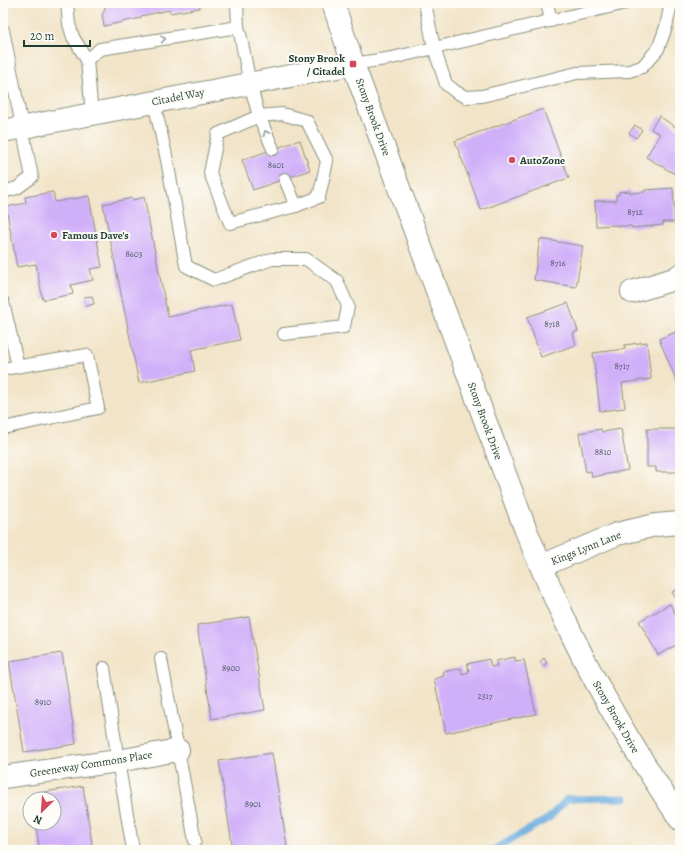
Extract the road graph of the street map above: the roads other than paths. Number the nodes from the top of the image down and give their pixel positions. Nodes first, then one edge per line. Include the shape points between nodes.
1 (67, 3) edge
2 (237, 3) edge
3 (333, 3) edge
4 (425, 3) edge
5 (547, 3) edge
6 (626, 3) edge
7 (671, 3) edge
8 (551, 21) junction
9 (238, 27) junction
10 (3, 30) edge
11 (434, 48) junction
12 (87, 60) junction
13 (353, 64) junction
14 (250, 84) junction
15 (154, 102) junction
16 (92, 114) junction
17 (259, 116) junction
18 (13, 129) edge
19 (273, 149) dead end
20 (285, 179) dead end
21 (3, 192) edge
22 (296, 206) junction
23 (680, 276) edge
24 (632, 292) dead end
25 (3, 302) edge
26 (284, 334) dead end
27 (18, 366) junction
28 (3, 369) edge
29 (3, 428) edge
30 (680, 523) edge
31 (541, 566) junction
32 (161, 659) dead end
33 (104, 668) dead end
34 (178, 750) junction
35 (118, 761) junction
36 (3, 777) edge
37 (680, 819) edge
38 (195, 841) dead end
39 (133, 850) edge

1 - 12 lane via 73,37
2 - 9 lane
3 - 13 street, Stony Brook Drive
4 - 11 lane
5 - 8 lane
6 - 8 lane
7 - 11 lane via 658,48 642,67 629,71 577,73 482,96 466,97 446,84
8 - 11 lane
12 -> 9 lane via 100,49
9 - 14 lane
10 - 18 lane
11 - 13 lane
12 - 16 lane
13 - 14 street, Citadel Way
13 - 31 street, Stony Brook Drive via 519,513
14 - 15 street, Citadel Way
14 - 17 lane
15 - 16 street, Citadel Way
15 - 26 lane via 168,160 186,266 214,280 272,259 306,259 337,282 348,306 344,327
16 - 18 street, Citadel Way
19 -> 17 lane
17 - 22 lane via 282,114 307,121 327,161 319,197
17 - 22 lane via 218,134 210,173 230,223
18 - 21 lane via 32,177 17,188
20 - 22 lane
23 - 24 street
25 - 27 lane
27 - 28 lane
27 - 29 lane via 87,355 98,408
30 - 31 street, Kings Lynn Lane via 617,534
31 - 37 street, Stony Brook Drive via 604,698
32 - 34 lane
33 - 35 lane
34 - 35 street, Greeneway Commons Place
34 - 38 lane
35 - 36 street, Greeneway Commons Place
35 - 39 lane

